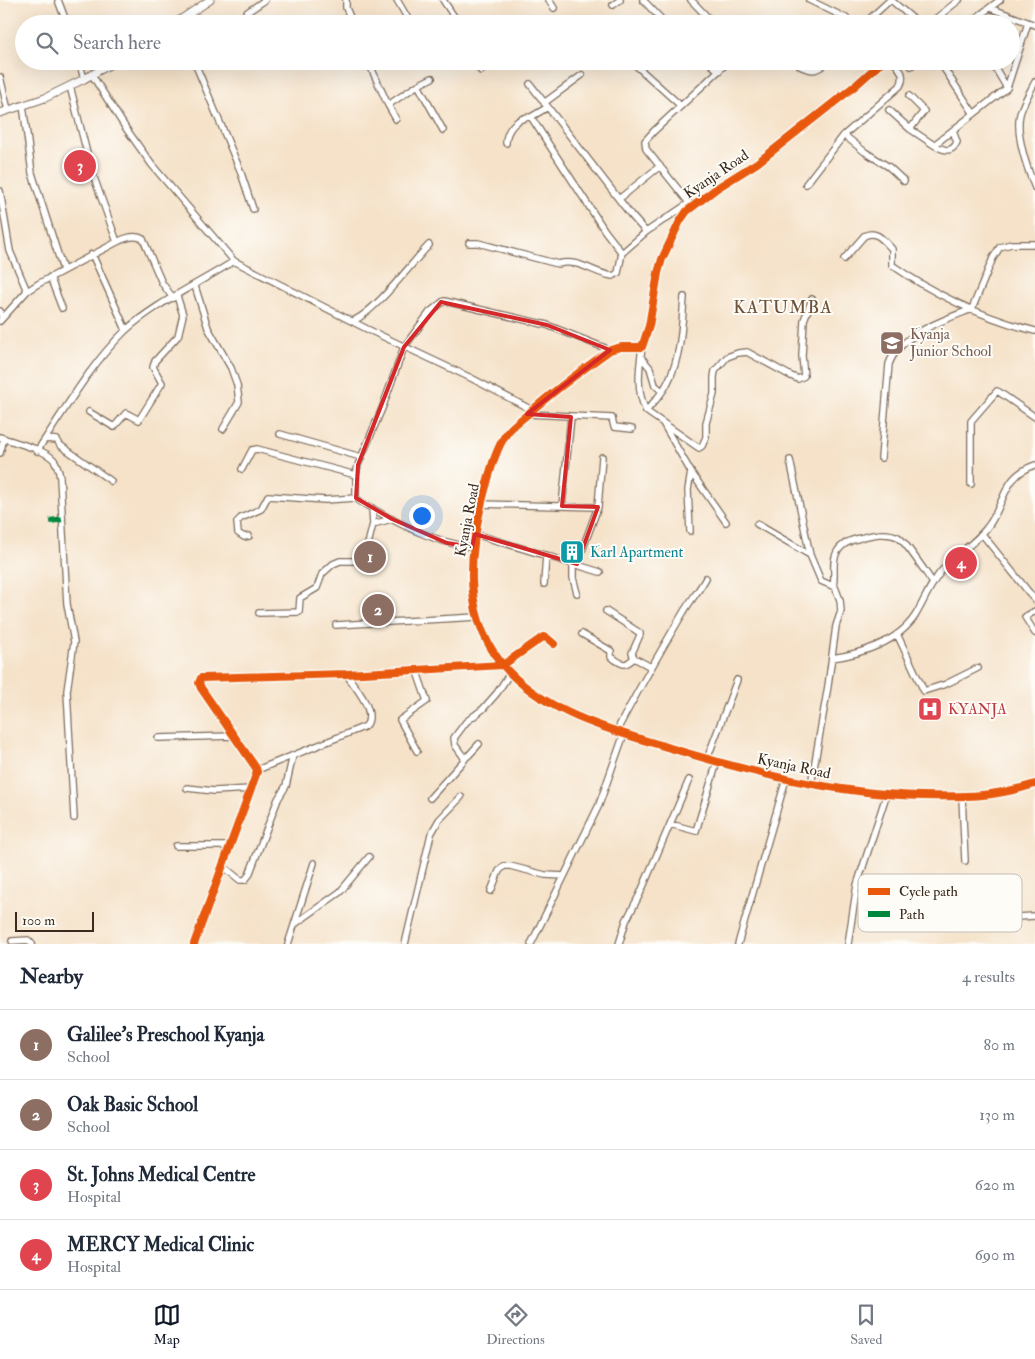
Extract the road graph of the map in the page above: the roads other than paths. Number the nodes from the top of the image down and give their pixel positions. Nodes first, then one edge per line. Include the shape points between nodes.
1 (58, 0) edge
2 (210, 0) edge
3 (265, 0) edge
4 (346, 0) edge
5 (397, 0) edge
6 (444, 0) edge
7 (549, 0) edge
8 (620, 0) edge
9 (643, 0) edge
10 (691, 0) edge
11 (809, 0) edge
12 (890, 0) edge
13 (959, 0) edge
14 (1000, 0) edge
15 (613, 5) dead end
16 (554, 8) dead end
17 (990, 8) junction
18 (64, 15) edge
19 (187, 15) edge
20 (247, 15) edge
21 (349, 15) edge
22 (405, 15) edge
23 (453, 15) edge
24 (657, 15) edge
25 (705, 15) edge
26 (840, 15) edge
27 (874, 15) edge
28 (908, 15) edge
29 (940, 15) edge
30 (980, 15) edge
31 (1008, 15) edge
32 (1020, 20) edge
33 (1028, 23) junction
34 (1035, 25) edge
35 (1020, 48) edge
36 (82, 70) edge
37 (101, 70) edge
38 (198, 70) edge
39 (372, 70) edge
40 (641, 70) edge
41 (873, 70) edge
42 (899, 70) edge
43 (945, 70) edge
44 (996, 70) edge
45 (1013, 70) edge
46 (719, 71) edge
47 (92, 75) junction
48 (582, 75) dead end
49 (0, 76) edge
50 (432, 78) dead end
51 (84, 79) junction
52 (1035, 82) edge
53 (530, 84) dead end
54 (418, 85) junction
55 (70, 86) junction
56 (1007, 88) junction
57 (910, 96) dead end
58 (23, 105) junction
59 (546, 105) junction
60 (388, 106) junction
61 (681, 106) junction
62 (8, 110) junction
63 (889, 110) dead end
64 (0, 113) edge
65 (974, 114) junction
66 (530, 117) junction
67 (396, 119) dead end
68 (910, 129) junction
69 (443, 130) dead end
70 (953, 131) junction
71 (844, 135) junction
72 (506, 143) dead end
73 (934, 145) junction
74 (660, 166) junction
75 (904, 181) dead end
76 (806, 184) dead end
77 (1035, 188) edge
78 (0, 192) edge
79 (619, 200) junction
80 (690, 204) junction
81 (253, 209) dead end
82 (646, 232) junction
83 (117, 242) junction
84 (469, 243) dead end
85 (1035, 244) edge
86 (428, 245) dead end
87 (622, 253) junction
88 (92, 254) junction
89 (844, 259) dead end
90 (234, 261) junction
91 (63, 270) junction
92 (50, 277) junction
93 (195, 286) junction
94 (27, 291) junction
95 (175, 297) junction
96 (684, 297) dead end
97 (812, 299) dead end
98 (62, 308) dead end
99 (972, 309) junction
100 (0, 311) edge
101 (1, 320) edge
102 (353, 321) junction
103 (126, 330) junction
104 (1035, 331) edge
105 (404, 347) junction
106 (642, 347) junction
107 (610, 350) junction
108 (641, 357) junction
109 (662, 391) junction
110 (646, 411) junction
111 (88, 412) dead end
112 (530, 412) junction
113 (571, 417) junction
114 (1035, 417) edge
115 (664, 424) junction
116 (222, 429) dead end
117 (632, 429) dead end
118 (280, 434) dead end
119 (2, 438) edge
120 (45, 439) junction
121 (37, 451) junction
122 (0, 453) edge
123 (360, 457) junction
124 (602, 457) dead end
125 (881, 458) dead end
126 (790, 460) dead end
127 (1035, 465) edge
128 (242, 469) dead end
129 (691, 472) junction
130 (356, 475) junction
131 (111, 481) dead end
132 (971, 484) dead end
133 (356, 498) junction
134 (481, 504) junction
135 (562, 506) junction
136 (598, 507) junction
137 (372, 508) junction
138 (392, 519) junction
139 (726, 522) dead end
140 (373, 524) junction
141 (757, 524) dead end
142 (690, 531) dead end
143 (475, 534) junction
144 (982, 534) junction
145 (249, 536) dead end
146 (472, 547) junction
147 (546, 555) junction
148 (810, 555) junction
149 (575, 564) junction
150 (600, 572) dead end
151 (706, 578) dead end
152 (933, 583) junction
153 (544, 584) dead end
154 (833, 586) junction
155 (577, 593) dead end
156 (1035, 600) edge
157 (606, 611) dead end
158 (1035, 611) edge
159 (259, 613) dead end
160 (477, 617) junction
161 (336, 625) dead end
162 (1035, 633) edge
163 (582, 634) dead end
164 (897, 634) junction
165 (554, 644) dead end
166 (634, 658) junction
167 (832, 658) junction
168 (503, 665) junction
169 (651, 667) junction
170 (978, 668) dead end
171 (416, 669) junction
172 (510, 673) junction
173 (346, 674) junction
174 (737, 680) dead end
175 (616, 732) junction
176 (624, 734) junction
177 (234, 736) junction
178 (158, 738) dead end
179 (479, 744) dead end
180 (417, 751) dead end
181 (293, 755) junction
182 (465, 758) junction
183 (707, 759) junction
184 (717, 762) junction
185 (257, 770) junction
186 (689, 780) dead end
187 (786, 780) junction
188 (1035, 784) edge
189 (812, 785) junction
190 (187, 788) dead end
191 (251, 789) junction
192 (886, 796) junction
193 (962, 797) junction
194 (430, 798) dead end
195 (461, 798) dead end
196 (74, 818) dead end
197 (670, 824) junction
198 (176, 846) dead end
199 (231, 846) junction
200 (369, 857) dead end
201 (965, 861) dead end
202 (314, 863) dead end
203 (224, 867) junction
204 (861, 874) edge
205 (564, 876) junction
206 (858, 882) edge
207 (491, 891) dead end
208 (1035, 916) edge
209 (1022, 917) edge
210 (295, 924) junction
211 (12, 941) dead end
212 (32, 944) edge
213 (194, 944) edge
214 (288, 944) edge
215 (405, 944) edge
216 (531, 944) edge
217 (618, 944) edge
218 (738, 944) edge
219 (848, 944) edge

1 - 18 street
2 - 19 main road
3 - 20 street
4 - 21 street
5 - 22 street
6 - 23 street
7 - 16 street
8 - 15 street
9 - 24 street
10 - 25 street
11 - 26 street
12 - 27 street
12 - 28 street
13 - 29 street
14 - 17 street
17 - 30 street
17 - 31 street
32 - 33 street
33 - 34 street
33 - 35 street
36 - 51 street
37 - 47 main road
38 - 81 street
39 - 60 street
40 - 61 street
41 - 80 street, Kyanja Road via 757,162
42 - 71 street via 903,79 900,86
43 - 65 street
44 - 56 street
45 - 56 street
46 - 61 street
47 - 51 main road
47 - 90 street via 152,165
48 - 59 street
49 - 62 street
50 - 54 street
51 - 55 main road
52 - 77 street via 1019,122 1020,139
53 - 59 street
54 - 60 street
54 - 69 street
55 - 58 main road
55 - 83 street via 91,169
56 - 65 street
57 - 68 street via 924,111
58 - 62 main road
58 - 91 street via 32,173
59 - 66 street
59 - 79 street
60 - 67 street
61 - 74 street via 645,142 646,149
62 - 64 main road
63 - 68 street
65 - 70 street
66 - 72 street via 515,123
66 - 87 street
68 - 73 street
70 - 73 street
70 - 73 street via 957,142 952,149 942,150
71 - 75 street
71 - 76 street
74 - 79 street
74 - 80 street
78 - 94 street via 10,251
79 - 82 street
80 - 82 street
80 - 106 street, Kyanja Road via 662,259
82 - 87 street
83 - 88 street
83 - 95 street via 131,237 143,239 162,283
84 - 87 street via 558,264 572,262 610,276 618,273
85 - 99 street via 1011,244 1000,248
86 - 102 street via 380,299 361,318
88 - 91 street
88 - 103 street
89 - 99 street via 864,236 873,234 892,249 892,265
90 - 93 street
90 - 102 street
91 - 92 street
92 - 94 street
92 - 98 street
93 - 95 street
93 - 116 street via 208,328 237,385 239,402
94 - 101 street
95 - 103 street
95 - 111 street via 183,315 178,336 155,362 153,367 162,383 144,414 139,420 126,413 114,427
96 - 109 street via 677,354
97 - 115 street via 804,320 804,372 801,378 791,376 755,355 738,352 727,357 716,371 702,446 695,446
99 - 104 street
99 - 125 street via 916,334 891,357
100 - 101 street
102 - 105 street
103 - 120 street via 99,359
105 - 107 street via 430,312 444,301 548,325
105 - 112 street via 471,378
105 - 123 street
106 - 107 street, Kyanja Road via 621,346
106 - 108 street
107 - 112 street, Kyanja Road
108 - 109 street via 652,371 655,385
108 - 110 street via 640,389
109 - 110 street
110 - 115 street
112 - 113 street
112 - 134 street, Kyanja Road via 511,428 502,442
113 - 117 street via 612,418 614,427
113 - 135 street
114 - 132 street via 997,392 971,421
115 - 129 street
118 - 123 street
119 - 121 street
119 - 122 street
120 - 121 street
120 - 131 street via 57,440
121 - 196 street via 53,459 60,478 67,604 74,642 67,691
123 - 130 street
124 - 136 street
126 - 148 street
127 - 144 street via 1015,476
128 - 130 street via 252,450 257,449
129 - 139 street
129 - 142 street via 688,490
130 - 133 street
133 - 137 street
133 - 145 street via 325,500 268,496 261,509 237,522 238,533
134 - 135 street
134 - 143 street, Kyanja Road
135 - 136 street
136 - 149 street
137 - 138 street
137 - 140 street
138 - 140 street
138 - 146 street via 448,543
140 - 159 street via 364,560 340,561 326,570 317,588 300,598 299,612
141 - 148 street
143 - 146 street, Kyanja Road
143 - 147 street
144 - 152 street via 945,567
144 - 156 street
146 - 160 street, Kyanja Road via 471,577
147 - 149 street
147 - 153 street
148 - 154 street via 820,581
149 - 150 street
149 - 155 street via 573,578
151 - 169 street
152 - 154 street via 901,540 892,535 877,534 841,546 835,557
152 - 164 street via 911,621
154 - 167 street via 841,606
157 - 166 street via 640,633 632,652
158 - 162 street via 1025,618
160 - 161 street
160 - 168 street, Kyanja Road via 490,647
163 - 166 street via 611,651 611,657 624,665
164 - 167 street via 864,651
164 - 170 street via 924,691
165 - 168 street via 543,637
166 - 169 street
167 - 189 street
168 - 171 street
168 - 172 street, Kyanja Road
169 - 175 street
171 - 173 street
171 - 180 street via 427,701 400,720
172 - 175 street, Kyanja Road via 568,712
172 - 182 street via 498,693 466,722 454,738
173 - 177 street via 201,678 201,688
173 - 181 street via 368,708 368,723 362,729
174 - 183 street
175 - 176 street, Kyanja Road
176 - 183 street, Kyanja Road
176 - 205 street via 602,798
177 - 178 street
177 - 185 street
179 - 182 street
181 - 185 street
181 - 203 street via 286,786 249,875 240,880
182 - 194 street
183 - 184 street, Kyanja Road
184 - 187 street, Kyanja Road
184 - 197 street via 696,831
185 - 191 street
186 - 197 street
187 - 189 street, Kyanja Road
187 - 218 street
188 - 193 street, Kyanja Road via 998,794
189 - 192 street, Kyanja Road
190 - 191 street via 214,791
191 - 199 street
192 - 193 street, Kyanja Road
192 - 204 street
193 - 201 street
195 - 215 street via 430,834
197 - 217 street
198 - 199 street
199 - 203 street
200 - 210 street via 340,892
202 - 210 street
203 - 213 street
205 - 207 street via 504,866
205 - 216 street
206 - 219 street
208 - 209 street
210 - 214 street
211 - 212 street via 28,940

